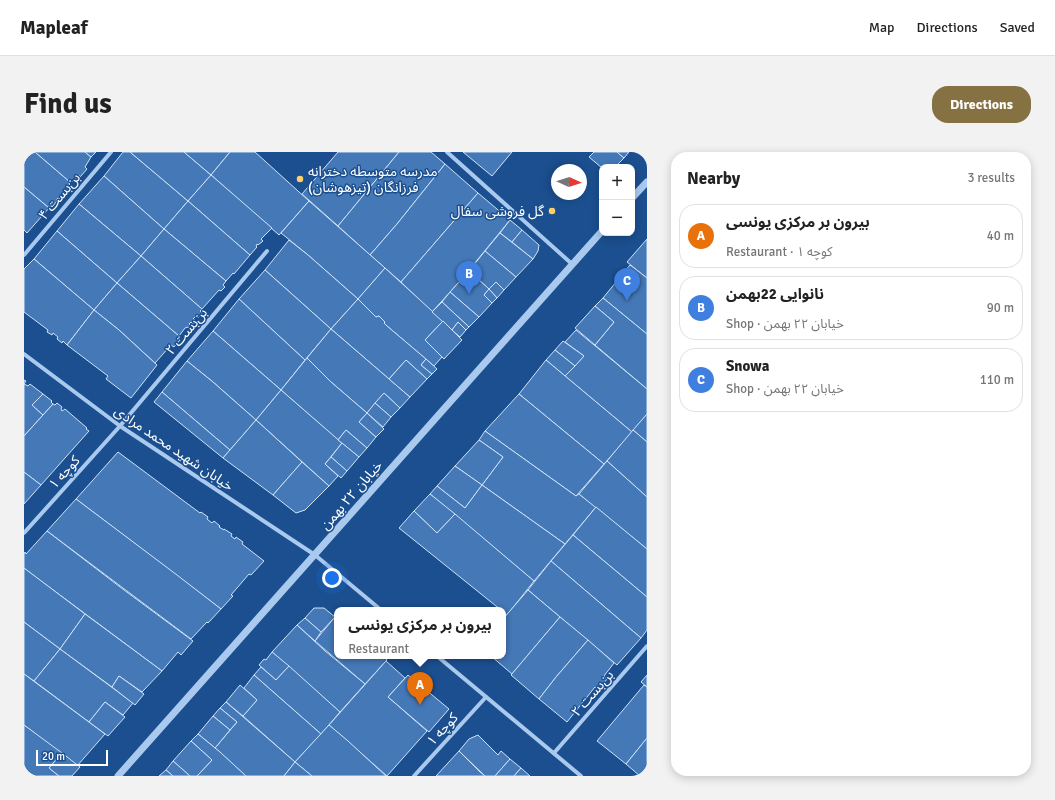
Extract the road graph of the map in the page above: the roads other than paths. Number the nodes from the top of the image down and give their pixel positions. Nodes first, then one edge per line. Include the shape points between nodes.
1 (111, 152) edge
2 (447, 152) edge
3 (647, 182) edge
4 (635, 195) edge
5 (599, 234) edge
6 (268, 251) dead end
7 (24, 255) edge
8 (572, 264) junction
9 (24, 354) edge
10 (120, 426) junction
11 (24, 533) edge
12 (316, 555) junction
13 (378, 607) edge
14 (647, 646) edge
15 (441, 659) edge
16 (486, 697) junction
17 (554, 753) junction
18 (118, 776) edge
19 (414, 776) edge
20 (581, 776) edge

1 - 7 street, بن‌بست ۴
2 - 8 street
3 - 4 street
5 - 8 street, خیابان ۲۲ بهمن
6 - 10 street, بن‌بست ۲
8 - 12 street, خیابان ۲۲ بهمن
9 - 10 street, خیابان شهید محمد مرادی
10 - 11 street, کوچه ۱
10 - 12 street, خیابان شهید محمد مرادی
12 - 13 street, خیابان شهید محمد مرادی
12 - 18 street, خیابان ۲۲ بهمن
14 - 17 street, بن‌بست ۲
15 - 16 street
16 - 17 street
16 - 19 street, کوچه ۱
17 - 20 street

